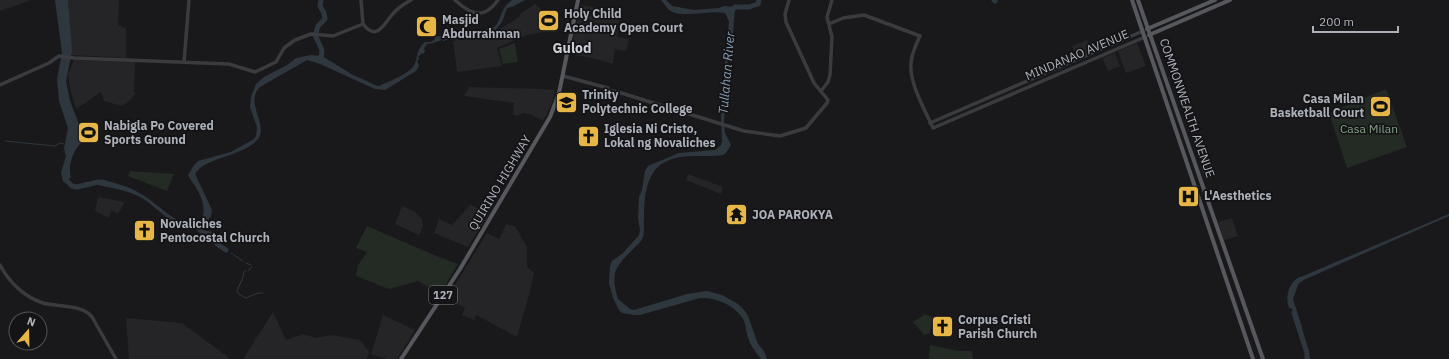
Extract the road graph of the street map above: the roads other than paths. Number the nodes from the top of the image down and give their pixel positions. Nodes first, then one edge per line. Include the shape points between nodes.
1 (189, 0) edge
2 (361, 0) edge
3 (411, 0) edge
4 (455, 0) edge
5 (498, 0) edge
6 (578, 0) edge
7 (794, 0) edge
8 (832, 0) edge
9 (1132, 0) edge
10 (1138, 0) edge
11 (1215, 0) edge
12 (1230, 0) edge
13 (789, 1) edge
14 (1177, 16) junction
15 (1179, 22) junction
16 (362, 24) junction
17 (828, 24) junction
18 (1148, 29) junction
19 (1143, 31) junction
20 (1151, 35) junction
21 (1145, 37) junction
22 (184, 62) junction
23 (563, 76) junction
24 (0, 85) edge
25 (821, 91) junction
26 (949, 115) junction
27 (941, 118) junction
28 (951, 120) junction
29 (930, 122) junction
30 (944, 124) junction
31 (0, 265) edge
32 (116, 359) edge
33 (401, 359) edge
34 (1253, 359) edge
35 (1263, 359) edge

1 - 22 street
2 - 16 street
3 - 16 street via 396,10 379,30 370,30
4 - 5 street via 470,11 483,13 491,9
6 - 23 main road, QUIRINO HIGHWAY / 127
7 - 13 street
8 - 17 street via 827,15
9 - 19 main road, COMMONWEALTH AVENUE
10 - 18 main road, COMMONWEALTH AVENUE
11 - 14 main road, MINDANAO AVENUE
12 - 15 main road, MINDANAO AVENUE
13 - 25 street via 785,14 786,22 814,83
14 - 15 main road
14 - 18 main road, MINDANAO AVENUE
15 - 20 main road, MINDANAO AVENUE
16 - 22 street via 333,36 311,34 294,40 284,48 276,62 259,71 229,64
17 - 25 street via 832,37 831,70 828,82
17 - 29 street via 864,15 920,36 912,57 911,74
18 - 19 main road, MINDANAO AVENUE
18 - 20 main road, COMMONWEALTH AVENUE
19 - 21 main road, COMMONWEALTH AVENUE
19 - 26 street, MINDANAO AVENUE
20 - 21 main road, MINDANAO AVENUE
20 - 35 main road, COMMONWEALTH AVENUE
21 - 28 street, MINDANAO AVENUE
21 - 34 main road, COMMONWEALTH AVENUE
22 - 24 street via 61,56 49,64
23 - 25 street via 753,133 777,136 808,126 827,104 828,99
23 - 33 main road, QUIRINO HIGHWAY / 127 via 554,108 539,137 460,269
26 - 27 street, MINDANAO AVENUE
26 - 28 street
27 - 29 street, MINDANAO AVENUE
27 - 30 street
28 - 30 street, MINDANAO AVENUE
29 - 30 street, MINDANAO AVENUE via 933,128
31 - 32 street via 13,284 33,299 88,313

